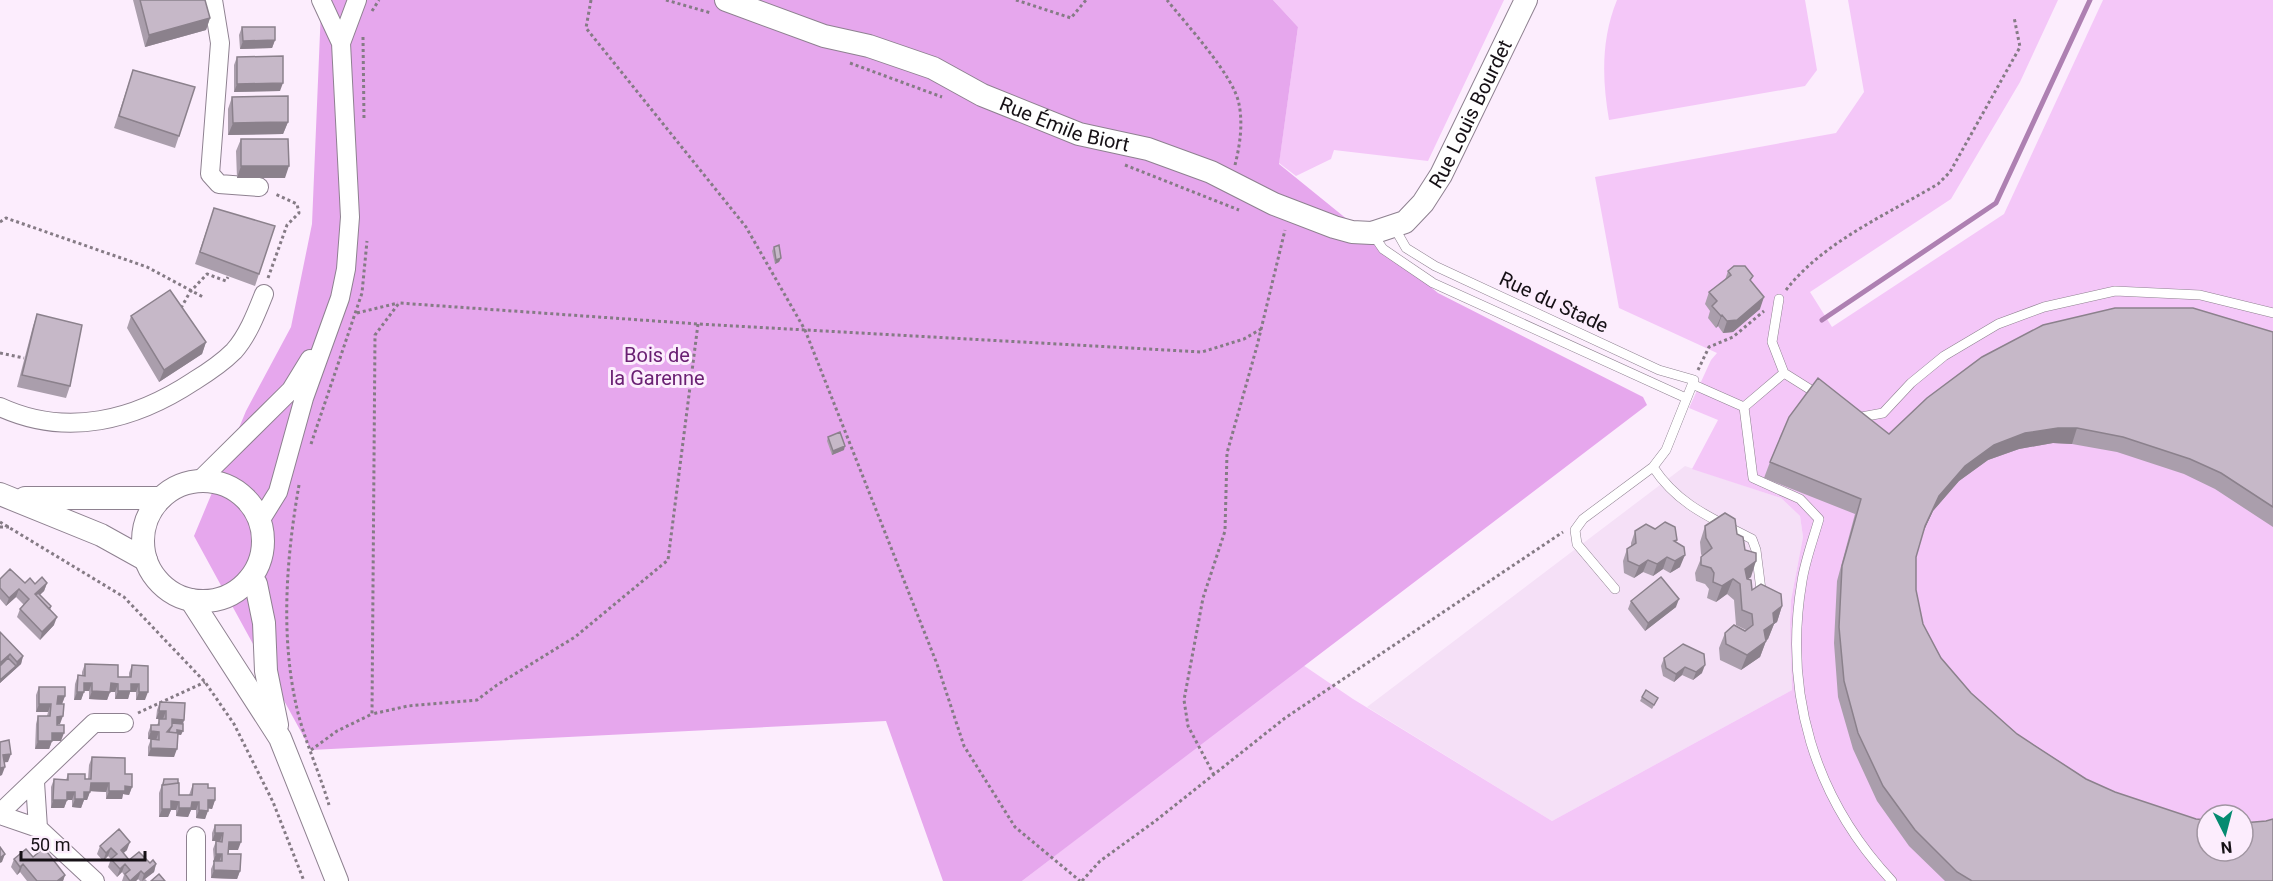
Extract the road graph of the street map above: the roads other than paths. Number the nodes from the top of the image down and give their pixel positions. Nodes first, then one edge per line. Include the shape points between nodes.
1 (213, 0) edge
2 (321, 0) edge
3 (357, 0) edge
4 (726, 0) edge
5 (1526, 0) edge
6 (341, 43) junction
7 (259, 187) road end
8 (1399, 224) junction
9 (1372, 233) junction
10 (264, 294) road end
11 (1779, 299) road end
12 (2273, 313) edge
13 (333, 321) junction
14 (1784, 373) junction
15 (1693, 382) junction
16 (1686, 398) junction
17 (1830, 402) edge
18 (0, 407) edge
19 (1744, 407) junction
20 (1849, 414) edge
21 (1653, 467) junction
22 (199, 481) junction
23 (6, 496) edge
24 (161, 498) junction
25 (260, 521) junction
26 (146, 560) junction
27 (250, 579) junction
28 (1615, 589) dead end
29 (1761, 590) edge
30 (191, 600) junction
31 (124, 723) road end
32 (280, 738) junction
33 (35, 782) junction
34 (0, 814) edge
35 (39, 828) junction
36 (196, 836) dead end
37 (95, 881) edge
38 (196, 881) edge
39 (337, 881) edge
40 (1892, 881) edge

1 - 7 street via 220,43 210,174 219,184
2 - 6 street
3 - 6 street
4 - 9 street, Rue Émile Biort via 824,36 869,45 933,68 982,95 1079,134 1148,149 1347,231
5 - 8 street, Rue Louis Bourdet via 1441,175 1423,203
6 - 13 street via 350,217 346,269
8 - 9 street, Rue Émile Biort
8 - 15 lane, Rue du Stade via 1406,248 1435,266
9 - 16 lane, Rue du Stade via 1383,249 1433,283
10 - 18 street via 253,321 233,351 181,390 139,411 76,424 32,419
11 - 14 lane via 1772,342
12 - 20 lane via 2200,296 2115,291 2044,307 1998,324 1944,356 1883,412 1858,419
13 - 22 street via 291,390
13 - 25 street via 304,398 278,492
14 - 17 lane
14 - 19 lane
15 - 16 lane
15 - 19 lane, Rue du Stade
16 - 21 lane via 1666,450
19 - 40 lane via 1753,478 1800,499 1819,519 1802,580 1795,643 1797,689 1809,738 1832,798 1867,855
21 - 28 lane via 1583,519 1575,530 1578,544
21 - 29 lane via 1667,489 1684,502 1752,539
22 - 24 street
22 - 25 street via 218,483 236,491
23 - 24 street
23 - 26 street via 100,535
24 - 26 street via 145,527
25 - 27 street via 262,551
26 - 30 street via 163,586
27 - 30 street via 224,598
27 - 32 street via 256,584 264,623 266,671
30 - 32 street
31 - 33 street via 94,723
32 - 39 street
33 - 34 street
33 - 35 street
34 - 35 street
35 - 37 street
36 - 38 street

